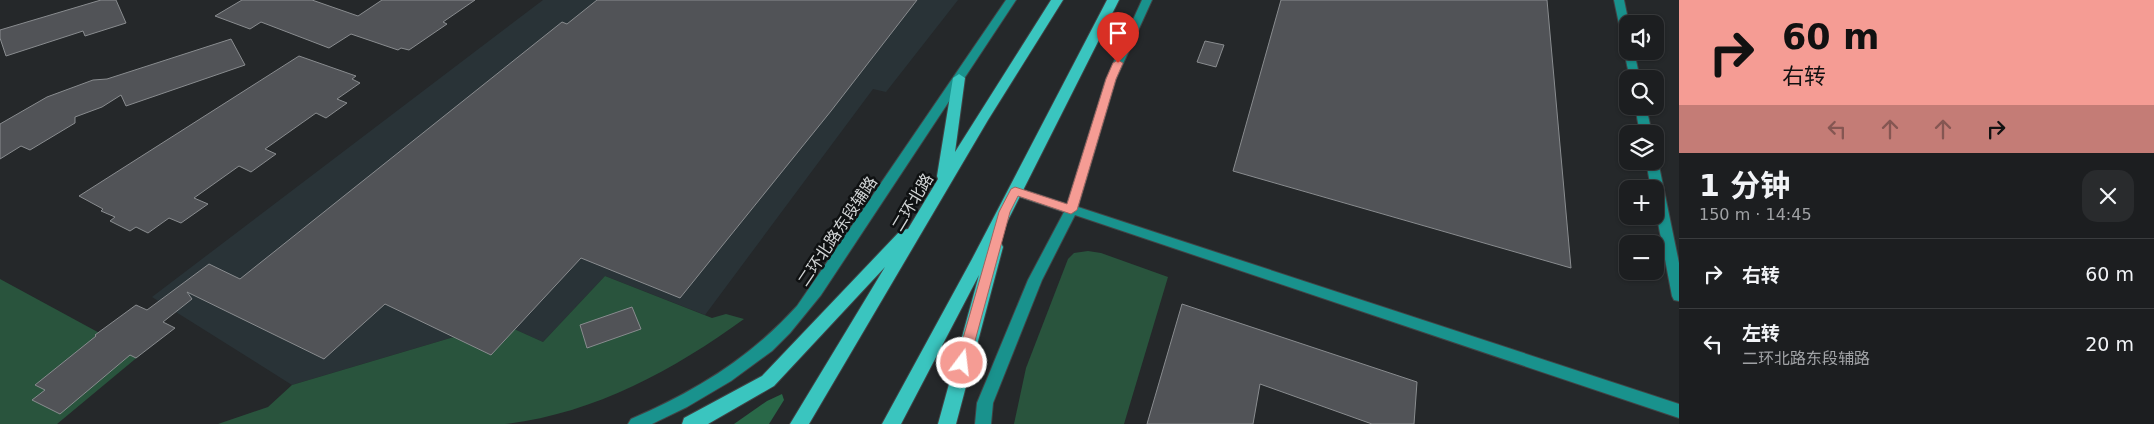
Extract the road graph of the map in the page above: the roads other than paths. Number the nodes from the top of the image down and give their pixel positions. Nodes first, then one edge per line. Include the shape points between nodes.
1 (1011, 0) edge
2 (1057, 0) edge
3 (1113, 0) edge
4 (1147, 0) edge
5 (1619, 0) edge
6 (1622, 15) edge
7 (959, 78) junction
8 (1654, 170) edge
9 (943, 185) junction
10 (1015, 191) junction
11 (1071, 210) junction
12 (1005, 212) junction
13 (926, 213) junction
14 (1679, 296) edge
15 (1679, 411) edge
16 (636, 424) edge
17 (691, 424) edge
18 (799, 424) edge
19 (891, 424) edge
20 (947, 424) edge
21 (983, 424) edge

1 - 7 main road, 二环北路东段辅路
2 - 9 highway, 二环北路
3 - 10 highway
4 - 11 main road via 1111,79
5 - 6 main road
7 - 9 highway
7 - 16 main road, 二环北路东段辅路 via 802,310 769,344 726,378 676,407
8 - 14 main road
9 - 13 highway, 二环北路
10 - 11 main road
10 - 12 highway
11 - 15 main road
11 - 21 main road via 1035,280 986,403
12 - 19 highway
12 - 20 highway
13 - 17 highway via 768,381
13 - 18 highway, 二环北路

